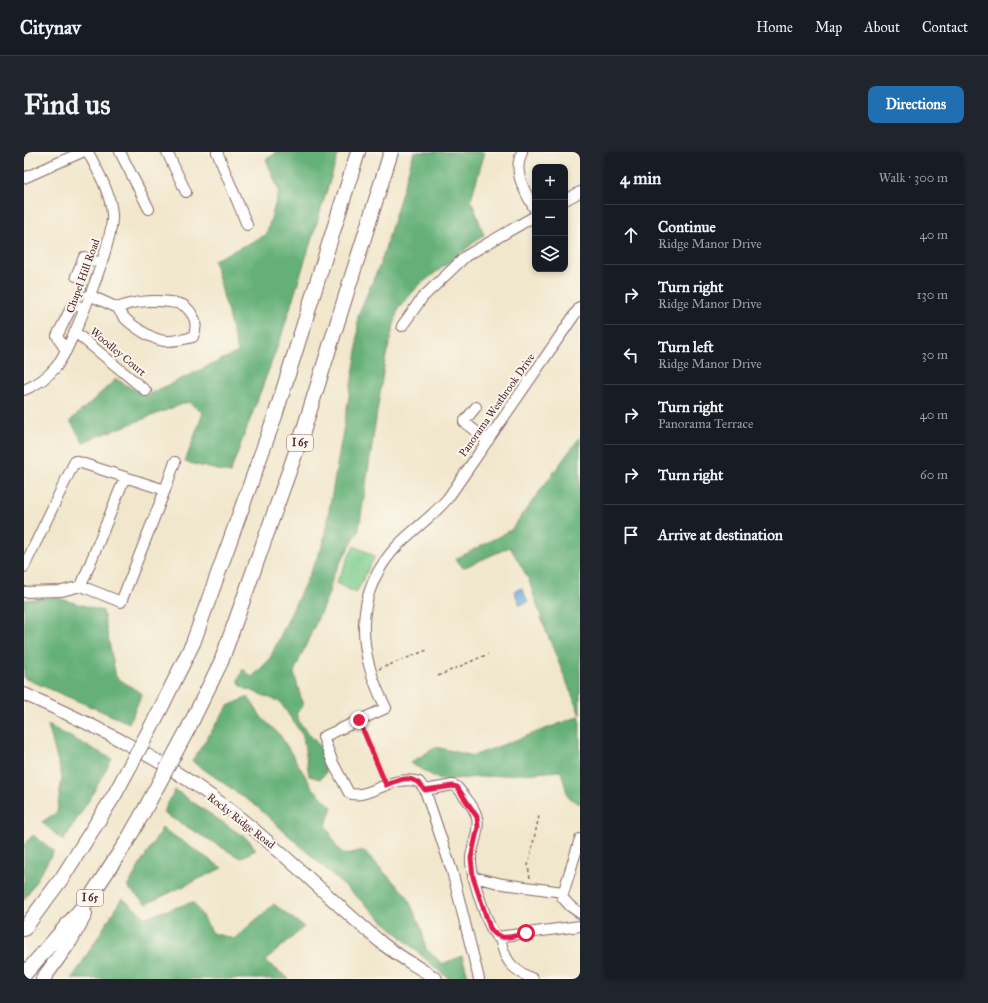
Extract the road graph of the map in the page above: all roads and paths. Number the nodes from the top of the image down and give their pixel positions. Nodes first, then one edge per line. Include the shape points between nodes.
1 (82, 152) edge
2 (88, 152) edge
3 (120, 152) edge
4 (167, 152) edge
5 (217, 152) edge
6 (358, 152) edge
7 (391, 152) edge
8 (522, 152) edge
9 (24, 178) edge
10 (186, 192) dead end
11 (580, 192) edge
12 (568, 198) edge
13 (532, 203) edge
14 (149, 209) dead end
15 (532, 218) edge
16 (247, 225) dead end
17 (100, 263) junction
18 (76, 276) dead end
19 (89, 296) junction
20 (580, 307) edge
21 (84, 308) junction
22 (118, 308) junction
23 (402, 326) dead end
24 (75, 332) junction
25 (66, 351) junction
26 (24, 390) edge
27 (146, 391) dead end
28 (476, 407) dead end
29 (488, 441) junction
30 (175, 462) dead end
31 (125, 477) junction
32 (165, 490) junction
33 (24, 567) edge
34 (81, 586) junction
35 (24, 592) edge
36 (428, 650) dead end
37 (488, 654) dead end
38 (370, 673) junction
39 (438, 676) dead end
40 (24, 694) edge
41 (359, 720) junction
42 (386, 785) junction
43 (425, 790) junction
44 (539, 816) dead end
45 (580, 839) edge
46 (115, 859) junction
47 (73, 860) junction
48 (473, 877) junction
49 (529, 887) junction
50 (563, 892) junction
51 (580, 913) edge
52 (24, 916) edge
53 (580, 926) edge
54 (24, 929) edge
55 (500, 938) junction
56 (24, 975) edge
57 (43, 979) edge
58 (436, 979) edge
59 (479, 979) edge
60 (533, 979) edge

1 - 9 street
2 - 17 street, Chapel Hill Road via 108,192 112,215 109,241
3 - 14 street
4 - 10 street
5 - 16 street
6 - 47 highway, bridge via 275,416 193,643 115,794
7 - 46 highway, I 65, bridge via 302,435 221,662 144,811
8 - 13 street via 517,166 518,173
11 - 12 street
15 - 23 street via 466,256 422,298
17 - 18 street via 84,257
17 - 19 street, Chapel Hill Road
19 - 21 street, Chapel Hill Road
19 - 22 street
20 - 29 street, Panorama Westbrook Drive
21 - 24 street, Chapel Hill Road
21 - 25 street via 75,305 70,308 57,336
22 - 22 street via 125,304 146,301 180,304 187,308 194,319 196,330 193,337 180,341 156,341 129,322
24 - 25 street, Chapel Hill Road
24 - 27 street, Woodley Court
25 - 26 street, Chapel Hill Road via 43,380
28 - 29 street via 464,422
29 - 38 street, Panorama Westbrook Drive via 448,498 398,545 376,576 369,592 363,626
30 - 32 street
31 - 32 street
31 - 33 street via 75,461
31 - 34 street
32 - 34 street via 121,602
34 - 35 street via 62,591
36 - 38 path
37 - 39 path
38 - 41 street, Panorama Westbrook Drive via 386,708
40 - 58 main road, Rocky Ridge Road via 100,729 190,782 261,834 384,944
41 - 42 path
41 - 42 street via 323,737 327,749 349,793 358,795
42 - 43 street via 410,779 419,782
43 - 48 street via 457,787 477,817 478,827 471,858
43 - 59 street via 452,871
44 - 49 path via 528,866
45 - 50 street
46 - 56 highway, I 65 via 87,902
46 - 57 highway via 70,941
47 - 52 highway
47 - 54 highway
48 - 49 street
48 - 55 street via 490,928
49 - 50 street
50 - 51 street via 565,901
53 - 55 street
55 - 60 street via 506,959 513,967

